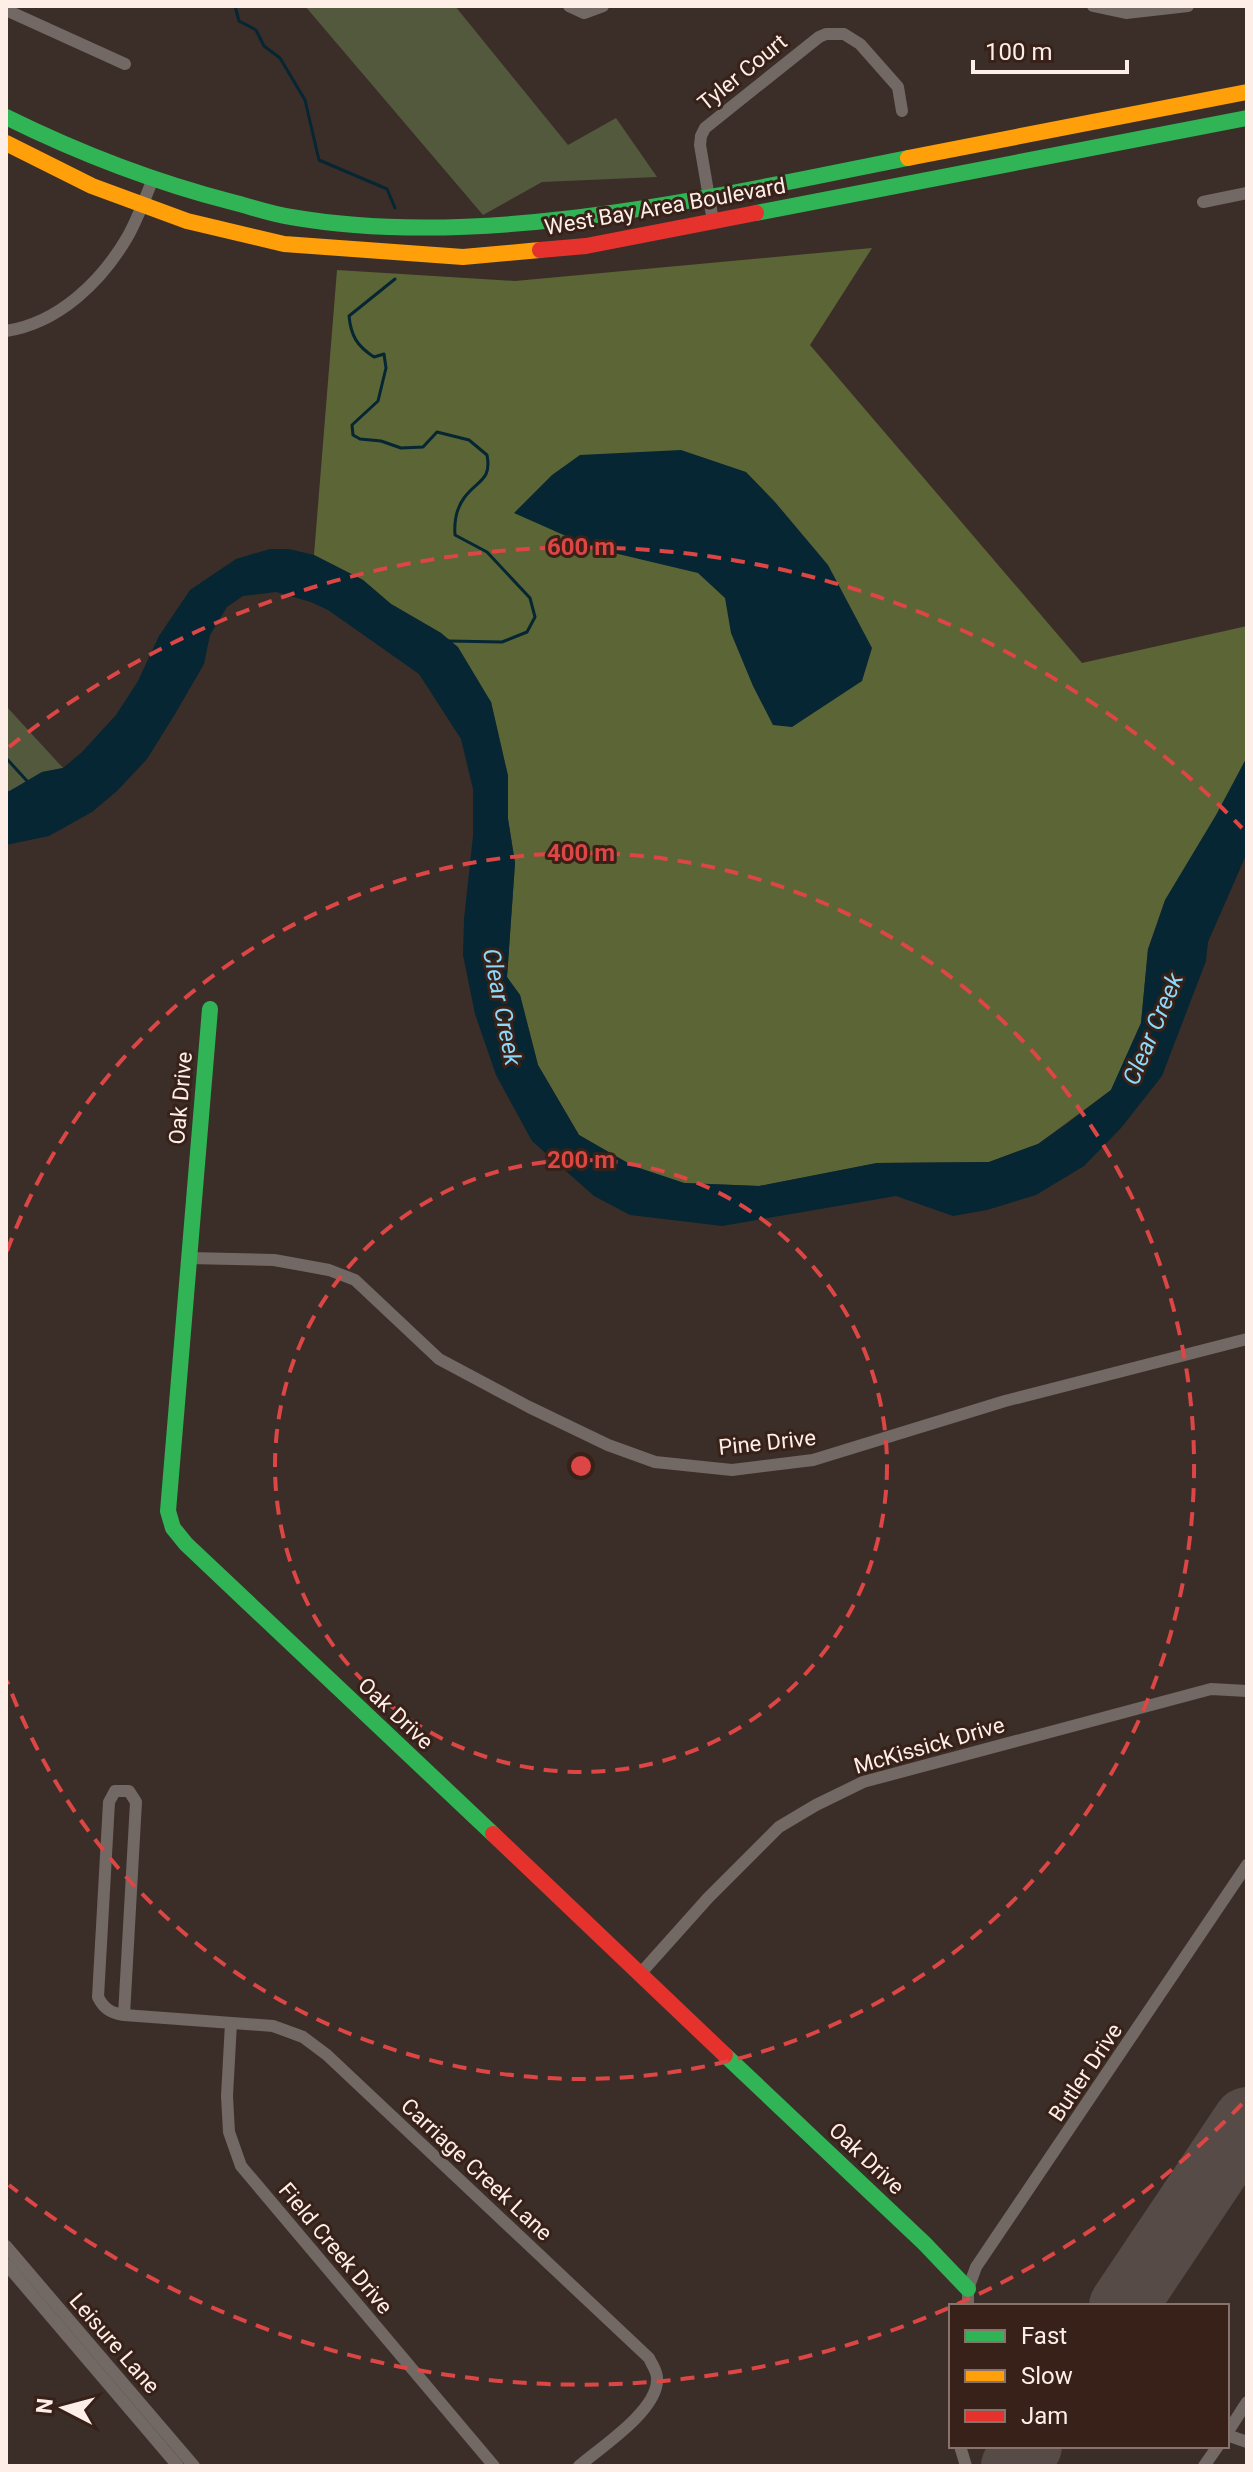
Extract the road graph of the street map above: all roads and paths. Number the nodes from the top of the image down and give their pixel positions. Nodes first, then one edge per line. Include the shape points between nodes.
1 (569, 6) edge
2 (603, 6) edge
3 (1093, 6) edge
4 (1188, 6) edge
5 (6, 10) edge
6 (125, 64) dead end
7 (1247, 92) edge
8 (902, 111) dead end
9 (6, 117) edge
10 (1247, 118) edge
11 (6, 143) edge
12 (153, 179) junction
13 (1247, 193) edge
14 (709, 197) junction
15 (1203, 202) dead end
16 (142, 205) junction
17 (713, 221) junction
18 (6, 331) edge
19 (210, 1009) dead end
20 (189, 1258) junction
21 (1247, 1339) edge
22 (1247, 1691) edge
23 (1247, 1865) edge
24 (640, 1974) junction
25 (124, 2015) junction
26 (231, 2023) junction
27 (6, 2246) edge
28 (6, 2264) edge
29 (968, 2298) edge
30 (1247, 2402) edge
31 (1229, 2431) edge
32 (1217, 2448) edge
33 (178, 2466) edge
34 (194, 2466) edge
35 (494, 2466) edge
36 (579, 2466) edge
37 (1204, 2466) edge

1 - 2 street via 584,13
3 - 4 street via 1126,13
5 - 6 street
7 - 14 main road, West Bay Area Boulevard
8 - 14 street, Tyler Court via 898,87 860,44 844,34 819,37 705,128 700,145
9 - 12 main road, West Bay Area Boulevard
10 - 17 main road, West Bay Area Boulevard
11 - 16 main road, West Bay Area Boulevard
12 - 14 main road, West Bay Area Boulevard via 292,218 418,228 557,220
12 - 16 street
13 - 15 street
14 - 17 street, Tyler Court
16 - 17 main road, West Bay Area Boulevard via 284,244 463,257 586,246
16 - 18 street via 128,236 86,291 39,322
19 - 20 main road, Oak Drive
20 - 21 street, Pine Drive via 274,1260 355,1280 439,1359 529,1407 655,1462 732,1470 813,1460 1005,1401
20 - 24 main road, Oak Drive via 168,1511 173,1528
22 - 24 street, McKissick Drive via 1211,1689 863,1782 779,1827
23 - 29 street, Butler Drive via 976,2267
24 - 29 main road, Oak Drive via 924,2243
25 - 25 street via 136,1802 129,1791 119,1790 109,1800 98,1997 103,2006
25 - 26 street, Carriage Creek Lane
26 - 35 street, Field Creek Drive via 229,2132 241,2166
26 - 36 street, Carriage Creek Lane via 289,2031 327,2055 649,2358 658,2376 653,2398
27 - 34 street, Leisure Lane
28 - 33 street, Leisure Lane
30 - 31 street
32 - 37 street

